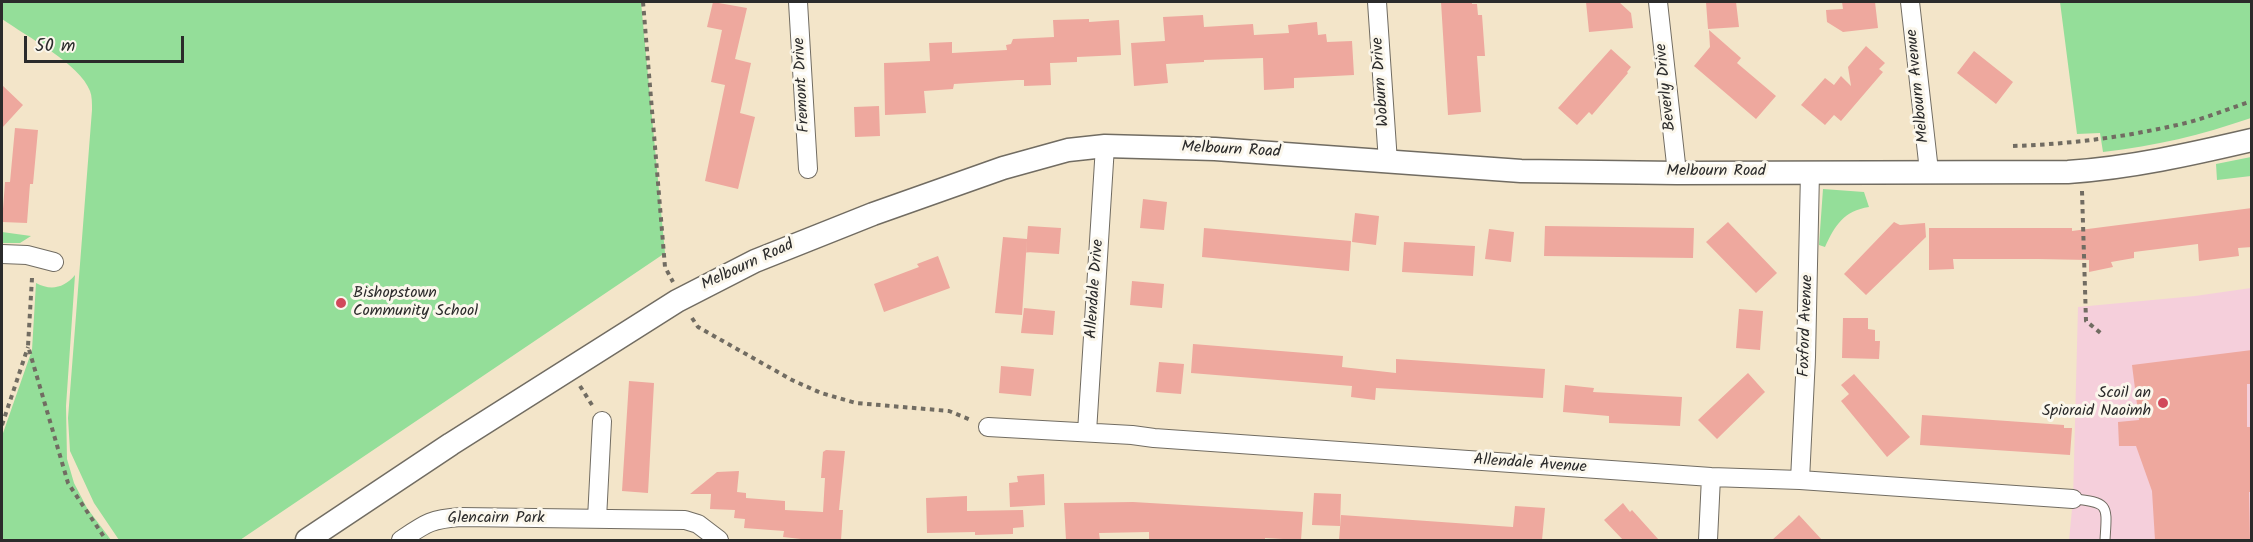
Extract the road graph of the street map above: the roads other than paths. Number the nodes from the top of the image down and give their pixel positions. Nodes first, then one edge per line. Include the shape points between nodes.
1 (798, 2) edge
2 (1377, 2) edge
3 (1658, 2) edge
4 (1910, 2) edge
5 (2252, 140) edge
6 (1105, 146) junction
7 (1388, 162) junction
8 (808, 169) dead end
9 (1929, 171) junction
10 (1810, 172) junction
11 (1677, 173) junction
12 (2, 254) edge
13 (54, 262) dead end
14 (602, 421) road end
15 (988, 427) road end
16 (1087, 432) junction
17 (1711, 477) junction
18 (1800, 480) junction
19 (2073, 499) joint
20 (597, 519) junction
21 (307, 540) edge
22 (401, 540) edge
23 (719, 540) edge
24 (1708, 540) edge
25 (2105, 540) edge

1 - 8 street, Fremont Drive
2 - 7 street, Woburn Drive
3 - 11 street, Beverly Drive
4 - 9 street, Melbourn Avenue
5 - 9 street, Melbourn Road via 2081,171
6 - 7 street, Melbourn Road via 1215,149
6 - 16 street, Allendale Drive
6 - 21 street, Melbourn Road via 1034,159 873,214 755,261 681,299
7 - 11 street, Melbourn Road via 1521,171
9 - 10 street, Melbourn Road
10 - 11 street, Melbourn Road
10 - 18 street, Foxford Avenue
12 - 13 street
14 - 20 street
15 - 16 street, Allendale Avenue
16 - 17 street, Allendale Avenue
17 - 18 street, Allendale Avenue
17 - 24 street
18 - 19 street, Allendale Avenue
19 - 25 lane via 2102,505 2106,511
20 - 22 street, Glencairn Park via 443,518 426,523
20 - 23 street, Glencairn Park via 685,520 698,524

